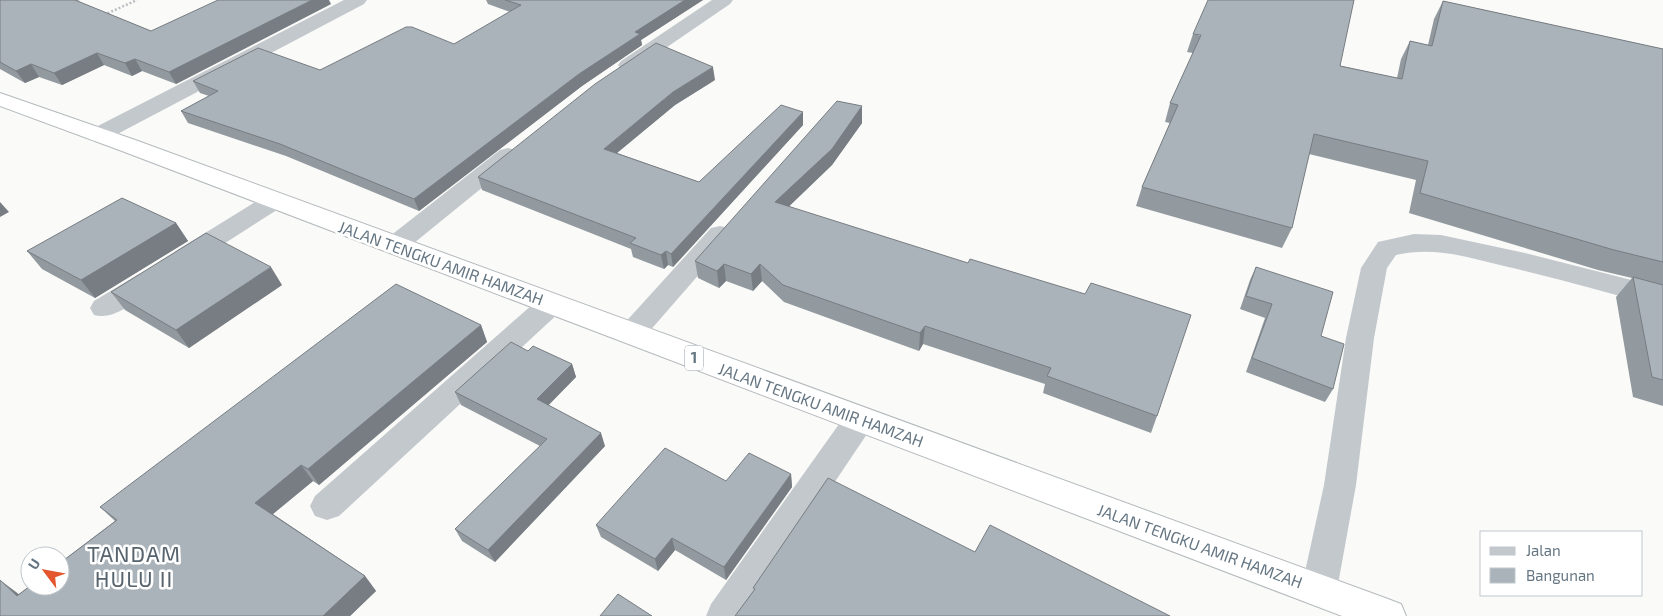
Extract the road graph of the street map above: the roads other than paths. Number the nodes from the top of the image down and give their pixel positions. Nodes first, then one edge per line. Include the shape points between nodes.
1 (358, 0) edge
2 (724, 0) edge
3 (614, 75) edge
4 (0, 99) edge
5 (98, 135) junction
6 (527, 141) edge
7 (274, 201) junction
8 (734, 218) edge
9 (394, 246) junction
10 (1663, 298) edge
11 (551, 304) junction
12 (104, 308) dead end
13 (631, 334) junction
14 (860, 420) junction
15 (327, 506) dead end
16 (1319, 590) junction
17 (724, 616) edge
18 (1388, 616) edge

1 - 5 street
2 - 3 street
4 - 5 highway, JALAN TENGKU AMIR HAMZAH / 1
5 - 7 highway, JALAN TENGKU AMIR HAMZAH / 1
6 - 9 street
7 - 9 highway, JALAN TENGKU AMIR HAMZAH / 1
7 - 12 street
8 - 13 street
9 - 11 highway, JALAN TENGKU AMIR HAMZAH / 1
10 - 16 street via 1441,243 1414,242 1387,248 1374,268 1370,286 1340,485
11 - 13 highway, JALAN TENGKU AMIR HAMZAH / 1
11 - 15 street
13 - 14 highway, JALAN TENGKU AMIR HAMZAH / 1
14 - 16 highway, JALAN TENGKU AMIR HAMZAH / 1
14 - 17 street
16 - 18 highway, JALAN TENGKU AMIR HAMZAH / 1

